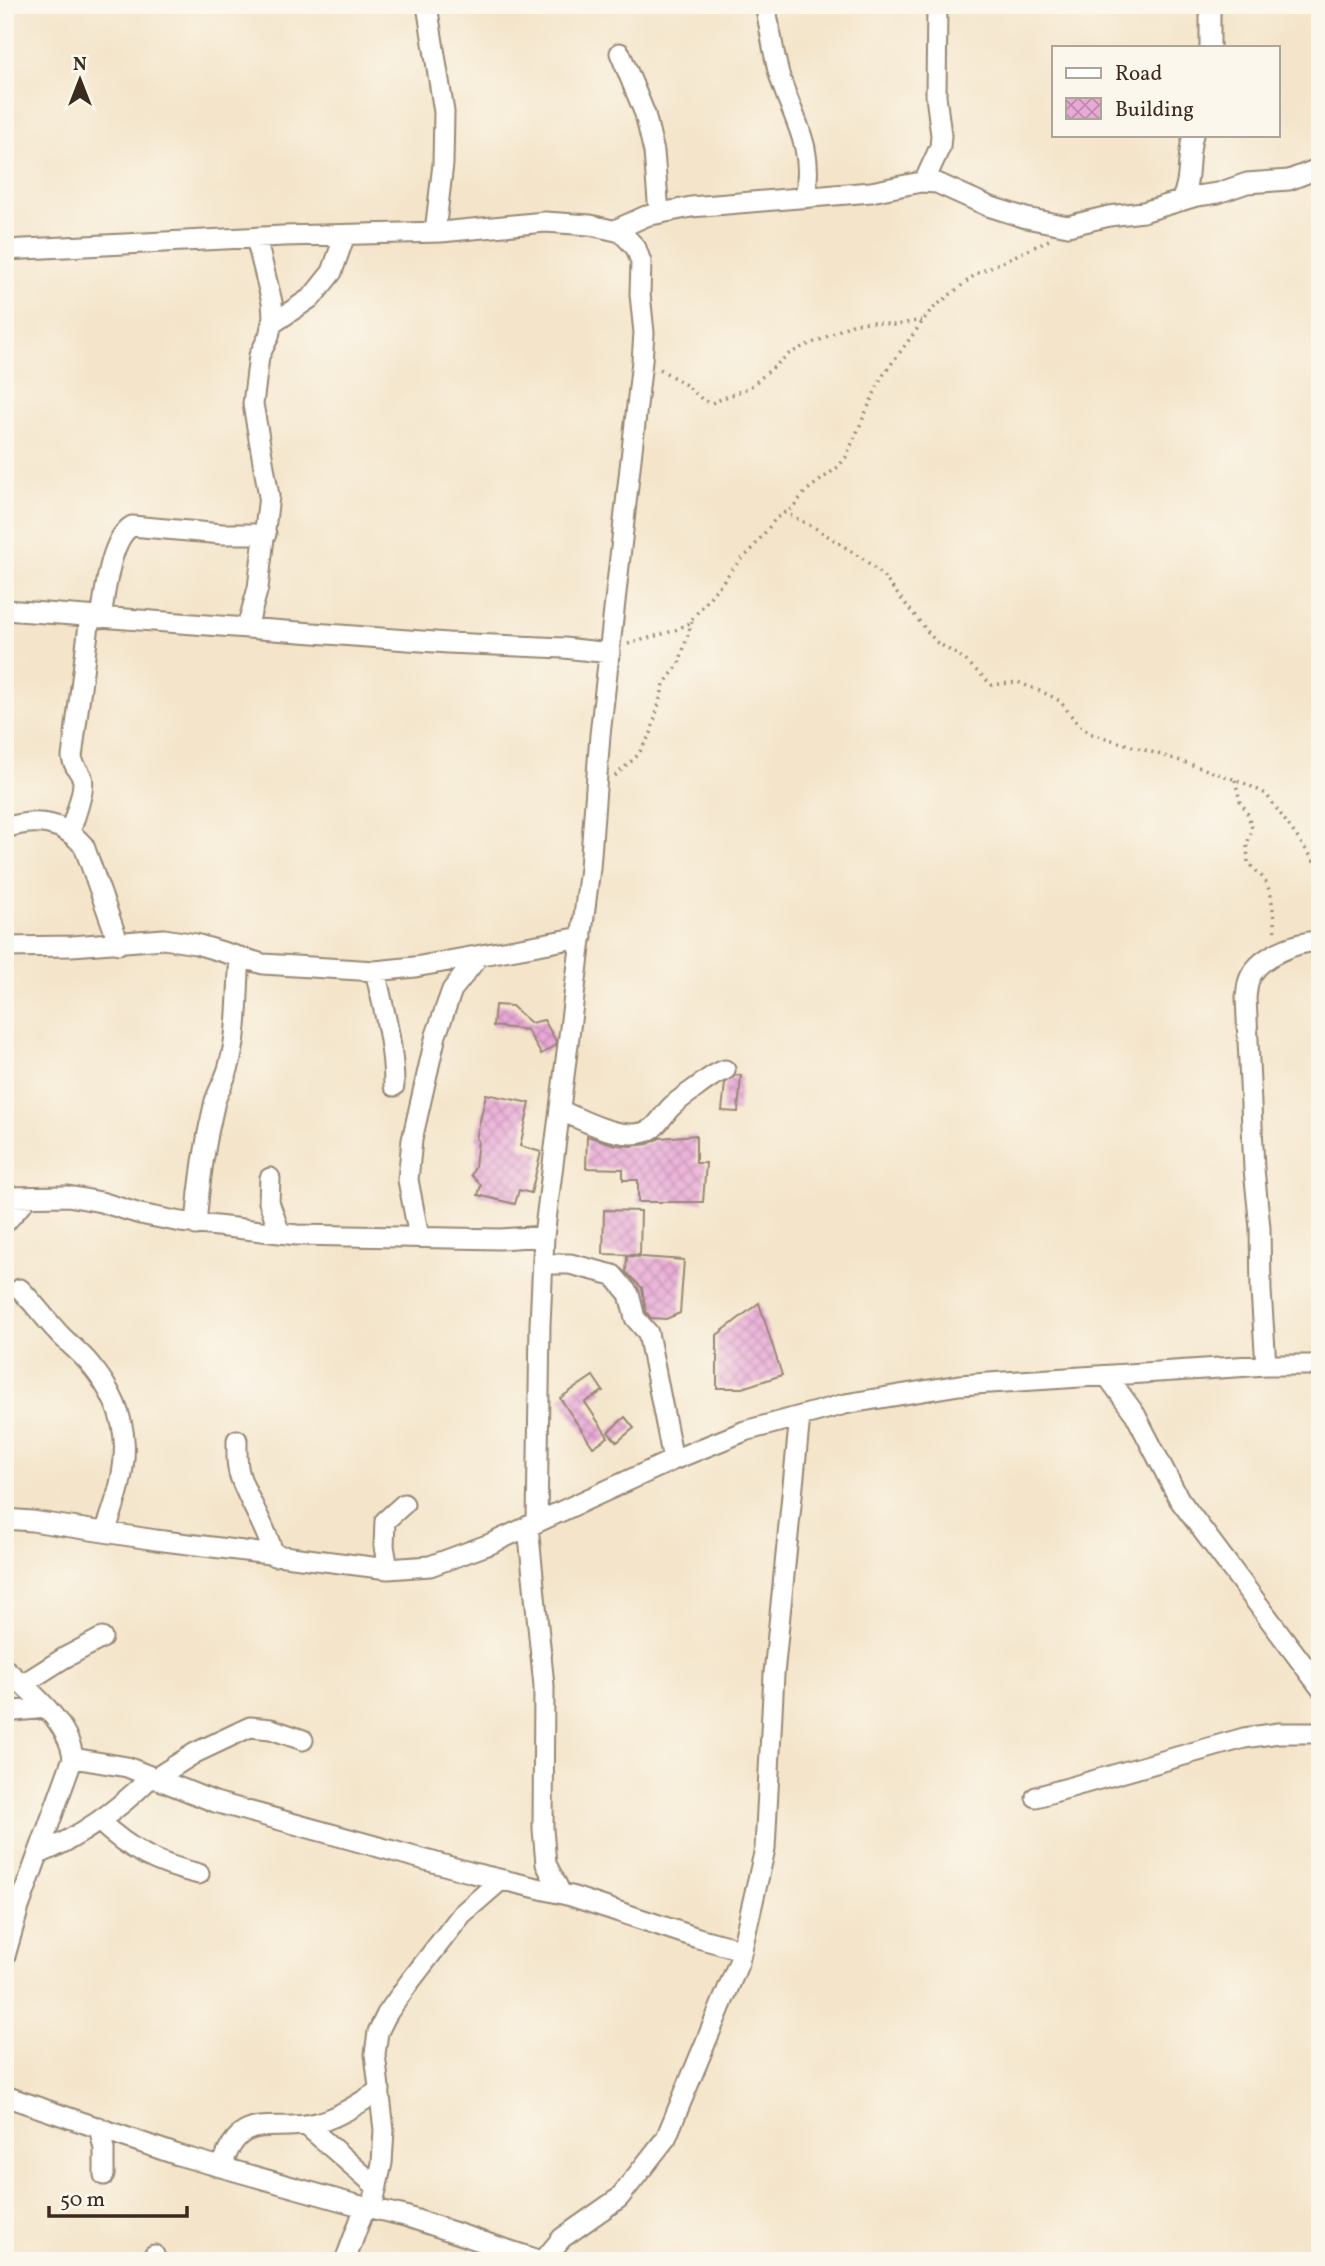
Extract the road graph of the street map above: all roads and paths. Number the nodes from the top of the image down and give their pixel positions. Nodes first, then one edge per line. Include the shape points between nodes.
1 (427, 5) edge
2 (765, 5) edge
3 (937, 5) edge
4 (1210, 5) edge
5 (1210, 46) edge
6 (620, 53) dead end
7 (1193, 136) edge
8 (1320, 168) edge
9 (924, 182) junction
10 (805, 198) junction
11 (1181, 201) junction
12 (658, 214) junction
13 (1068, 226) junction
14 (615, 230) junction
15 (435, 232) junction
16 (345, 234) junction
17 (256, 238) junction
18 (5, 250) edge
19 (637, 251) junction
20 (924, 320) junction
21 (272, 324) junction
22 (642, 361) junction
23 (784, 512) junction
24 (266, 534) junction
25 (5, 610) edge
26 (95, 618) junction
27 (693, 620) junction
28 (247, 627) junction
29 (610, 650) junction
30 (1234, 780) junction
31 (596, 790) junction
32 (5, 828) edge
33 (70, 832) junction
34 (1320, 869) edge
35 (582, 937) junction
36 (1320, 941) edge
37 (119, 944) junction
38 (5, 947) edge
39 (1278, 951) junction
40 (240, 957) junction
41 (478, 957) junction
42 (375, 971) junction
43 (725, 1070) dead end
44 (394, 1086) dead end
45 (561, 1110) junction
46 (270, 1178) dead end
47 (5, 1197) edge
48 (28, 1197) junction
49 (5, 1223) edge
50 (196, 1225) junction
51 (280, 1233) junction
52 (544, 1236) junction
53 (419, 1237) junction
54 (543, 1264) junction
55 (20, 1289) dead end
56 (1266, 1365) junction
57 (1320, 1365) edge
58 (1107, 1376) junction
59 (800, 1416) junction
60 (236, 1440) dead end
61 (673, 1460) junction
62 (404, 1504) dead end
63 (5, 1519) edge
64 (533, 1524) junction
65 (105, 1532) junction
66 (274, 1556) junction
67 (388, 1569) junction
68 (102, 1638) dead end
69 (5, 1669) edge
70 (23, 1684) junction
71 (1320, 1687) edge
72 (46, 1708) junction
73 (5, 1712) edge
74 (1320, 1733) edge
75 (303, 1740) dead end
76 (73, 1758) junction
77 (153, 1778) junction
78 (1036, 1797) dead end
79 (99, 1821) junction
80 (39, 1854) junction
81 (199, 1874) dead end
82 (501, 1880) junction
83 (561, 1894) junction
84 (742, 1950) junction
85 (5, 1956) edge
86 (380, 2090) junction
87 (5, 2096) edge
88 (306, 2125) junction
89 (99, 2127) junction
90 (222, 2167) junction
91 (104, 2175) dead end
92 (377, 2187) junction
93 (368, 2208) junction
94 (345, 2261) edge
95 (542, 2261) edge

1 - 15 street via 444,112
2 - 10 street via 779,74 808,156
3 - 9 street via 936,96 941,135
4 - 5 street
6 - 12 street via 645,114 654,152
7 - 11 street via 1189,181
8 - 11 street via 1289,180 1247,183
9 - 10 street
9 - 13 street via 1026,218
10 - 12 street
11 - 13 street
12 - 14 street
12 - 19 street
13 - 20 path via 1046,242 976,274
14 - 15 street via 564,222
14 - 19 street
15 - 16 street
16 - 17 street
16 - 21 street via 332,272 312,298
17 - 18 street
17 - 21 street via 272,302
19 - 22 street
20 - 22 path via 893,326 854,323 804,345 750,387 712,403
20 - 23 path via 881,378 846,457
21 - 24 street via 259,356 253,404 269,496
22 - 29 street
23 - 27 path
23 - 30 path via 865,559 936,642 963,658 992,685 1018,682 1060,702 1089,733
24 - 26 street via 132,526 118,542
24 - 28 street
25 - 26 street
26 - 28 street
26 - 33 street via 72,757 83,788
27 - 29 path via 673,631
27 - 31 path via 679,664 664,684 651,733 638,755
28 - 29 street
29 - 31 street
30 - 34 path via 1266,794
30 - 39 path via 1252,828 1248,862 1268,888
31 - 35 street
32 - 33 street via 45,823
33 - 37 street via 84,846
35 - 41 street
35 - 45 street
36 - 39 street
37 - 38 street
37 - 40 street via 164,939
39 - 56 street via 1249,979 1246,997
40 - 42 street via 262,964
40 - 50 street via 235,1035 210,1126
41 - 42 street
41 - 53 street via 452,990 436,1035 412,1140 408,1180
42 - 44 street via 390,1028
43 - 45 street via 711,1075 642,1133 599,1127
45 - 52 street
46 - 51 street via 269,1202
47 - 48 street
48 - 49 street
48 - 50 street via 68,1196
50 - 51 street
51 - 53 street
52 - 53 street
52 - 54 street
54 - 61 street via 570,1264 613,1275 629,1294 635,1318 648,1333
54 - 64 street
55 - 65 street via 88,1362 107,1386 118,1411 126,1455
56 - 57 street
56 - 58 street
58 - 59 street via 959,1385
58 - 71 street via 1135,1414 1179,1499
59 - 61 street via 745,1431
59 - 84 street via 774,1674 765,1849
60 - 66 street via 240,1479 265,1526
61 - 64 street
62 - 67 street via 385,1521
63 - 65 street
64 - 67 street via 430,1566
64 - 83 street via 544,1686 543,1829 546,1864
65 - 66 street
66 - 67 street
68 - 70 street
69 - 70 street
70 - 72 street
72 - 73 street
72 - 76 street via 72,1745
74 - 78 street via 1244,1738
75 - 77 street via 250,1727
76 - 77 street via 127,1767
76 - 80 street
77 - 79 street
77 - 82 street via 215,1802
79 - 80 street
79 - 81 street via 143,1856
80 - 85 street
82 - 83 street
82 - 86 street via 462,1913 387,2014 374,2054
83 - 84 street
84 - 95 street via 666,2138 619,2198 562,2238
86 - 88 street via 336,2115
86 - 92 street via 384,2130
87 - 89 street
88 - 90 street via 251,2129 233,2139
88 - 92 street
89 - 90 street
89 - 91 street
90 - 93 street
92 - 93 street
93 - 94 street
93 - 95 street

